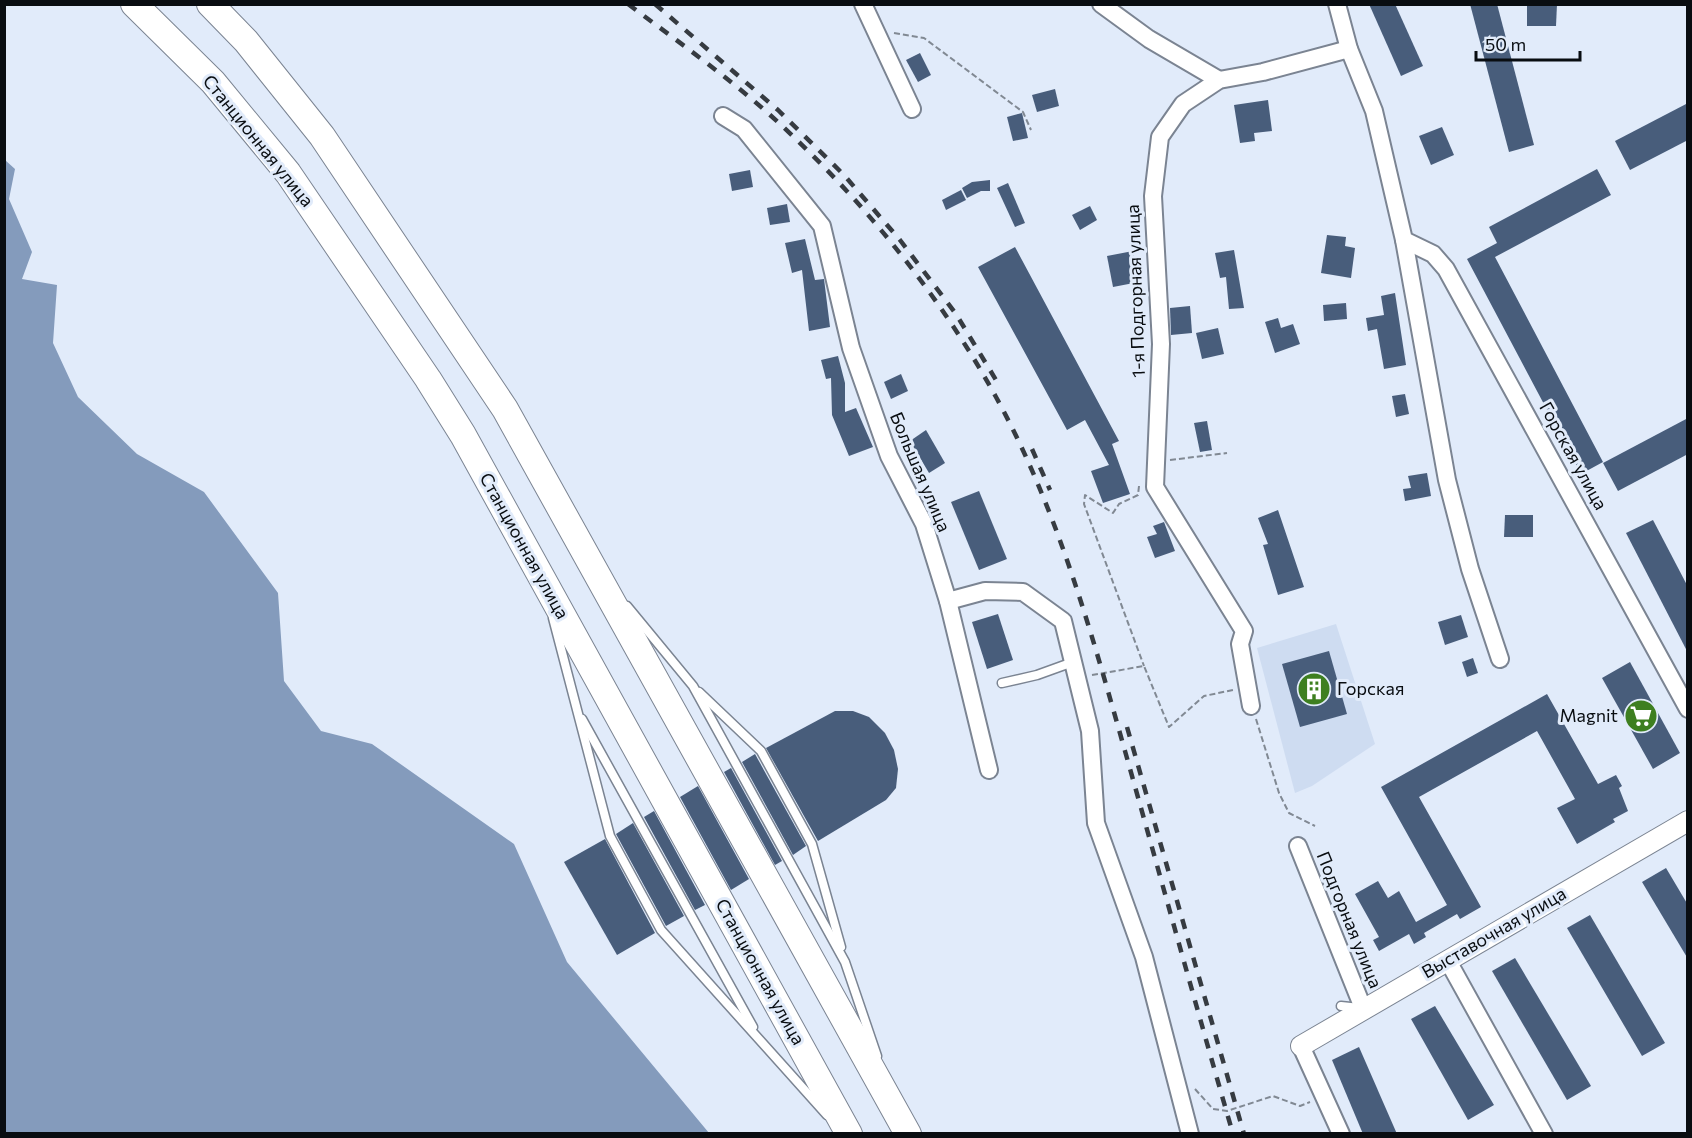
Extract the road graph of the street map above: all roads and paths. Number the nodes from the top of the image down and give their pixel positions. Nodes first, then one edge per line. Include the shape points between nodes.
1 (134, 4) edge
2 (210, 4) edge
3 (863, 4) edge
4 (1101, 4) edge
5 (1337, 4) edge
6 (876, 30) junction
7 (1350, 49) junction
8 (1219, 80) junction
9 (912, 109) dead end
10 (723, 117) dead end
11 (1031, 130) dead end
12 (1404, 240) junction
13 (1227, 453) dead end
14 (1157, 466) junction
15 (585, 554) junction
16 (543, 580) junction
17 (948, 601) junction
18 (1500, 659) dead end
19 (1072, 662) junction
20 (1144, 666) junction
21 (1002, 683) dead end
22 (693, 686) junction
23 (1251, 706) junction
24 (576, 708) junction
25 (1688, 709) edge
26 (989, 770) dead end
27 (1688, 821) edge
28 (1315, 826) dead end
29 (1298, 846) dead end
30 (1448, 961) junction
31 (845, 962) junction
32 (1341, 1006) dead end
33 (1363, 1008) junction
34 (762, 1042) junction
35 (1301, 1046) joint
36 (1192, 1086) dead end
37 (1324, 1097) junction
38 (903, 1126) edge
39 (843, 1134) edge
40 (849, 1134) edge
41 (1190, 1134) edge
42 (1341, 1134) edge
43 (1544, 1134) edge

1 - 16 main road, Станционная улица via 213,82 288,173 428,379
2 - 15 main road via 246,40 322,136 499,400
3 - 6 street
4 - 8 street via 1149,39
5 - 7 street
6 - 9 street
6 - 11 path via 924,38 1023,112
7 - 8 street, 1-я Подгорная улица
7 - 12 street via 1374,111
8 - 14 street, 1-я Подгорная улица via 1183,104 1160,137 1153,196 1161,344
10 - 17 street, Большая улица via 744,129 822,226 851,348 889,456 924,524
12 - 18 street via 1447,480 1470,569
12 - 25 street, Горская улица via 1433,254 1446,268
13 - 14 path via 1168,460
14 - 20 path via 1140,476 1138,495 1119,504 1113,513 1085,495 1084,504
14 - 23 street, 1-я Подгорная улица via 1155,487 1244,631 1240,644
15 - 22 lane
15 - 38 main road
16 - 24 lane
16 - 40 main road, Станционная улица
17 - 19 street via 985,591 1023,592 1063,621
17 - 26 street, Большая улица
19 - 20 path via 1083,661 1089,676
19 - 21 lane
19 - 41 street via 1090,731 1096,823 1144,957
20 - 23 path via 1169,728 1204,696 1233,690
22 - 31 lane
22 - 31 lane via 766,760 812,844
23 - 28 path via 1289,813
24 - 34 lane
24 - 34 lane via 609,836 661,930
27 - 30 street, Выставочная улица
29 - 33 street, Подгорная улица
30 - 33 street, Выставочная улица
30 - 43 street
31 - 38 lane
32 - 33 lane
33 - 35 street, Выставочная улица
34 - 39 lane
35 - 37 street
36 - 37 path via 1213,1109 1227,1111 1272,1096 1300,1106
37 - 42 street

